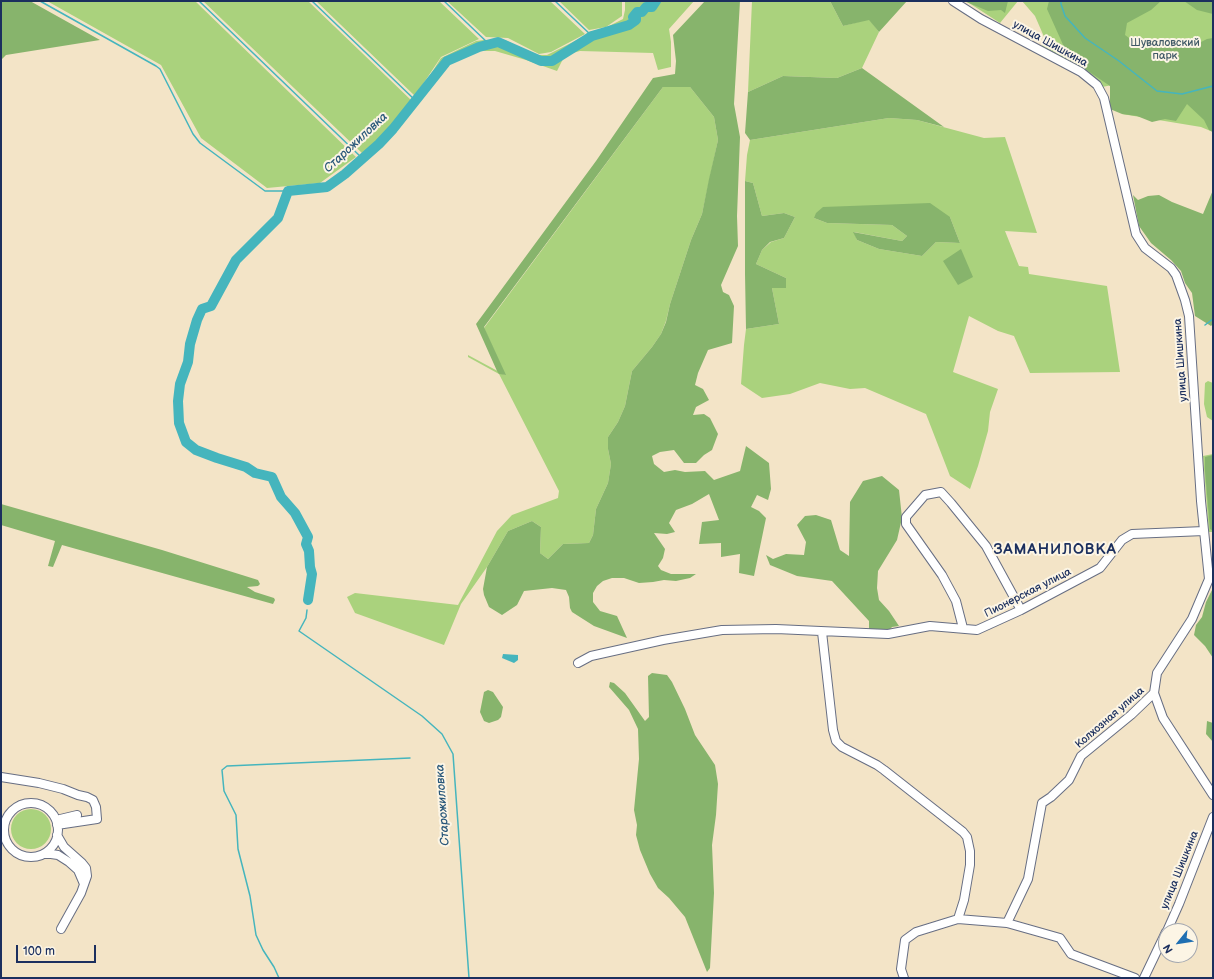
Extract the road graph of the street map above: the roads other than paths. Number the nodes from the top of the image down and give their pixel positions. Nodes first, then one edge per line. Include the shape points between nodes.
1 (953, 1) edge
2 (1204, 531) junction
3 (1211, 579) edge
4 (1021, 610) junction
5 (963, 628) junction
6 (822, 632) junction
7 (578, 663) dead end
8 (1154, 693) junction
9 (1, 777) edge
10 (1213, 795) edge
11 (77, 815) dead end
12 (1213, 817) edge
13 (56, 823) junction
14 (3, 825) edge
15 (57, 835) junction
16 (1, 845) edge
17 (11, 849) junction
18 (43, 854) junction
19 (84, 884) junction
20 (958, 920) junction
21 (1006, 923) junction
22 (1170, 923) edge
23 (61, 929) dead end
24 (1158, 949) edge
25 (904, 978) edge
26 (1135, 978) edge
27 (1144, 978) edge

1 - 2 street, улица Шишкина via 1081,72 1097,85 1104,98 1136,234 1145,248 1176,275 1188,310
2 - 3 street, улица Шишкина
2 - 4 street, Пионерская улица via 1132,534 1122,540 1100,568
3 - 8 street, улица Шишкина via 1192,619 1157,673
4 - 5 street, Пионерская улица via 977,630
4 - 5 street via 986,546 952,503 941,492 925,494 906,517 906,524 942,575 956,601
5 - 6 street, Пионерская улица via 930,626 888,634
6 - 7 street, Пионерская улица via 722,630 619,649 591,656
6 - 20 street via 836,741 842,747 884,770 967,837 970,865
8 - 10 street via 1164,718
8 - 21 street, Колхозная улица via 1081,756 1069,780 1042,803 1028,879
9 - 13 street via 39,783 93,800 97,819
11 - 13 street
12 - 22 street, улица Шишкина
13 - 14 street via 52,814 40,805 26,804 13,810
13 - 15 street
14 - 17 street via 6,841
15 - 18 street via 54,844
15 - 19 street via 64,847 86,868
16 - 17 street
17 - 18 street via 26,857
18 - 19 street via 58,855 70,862 78,870
19 - 23 street
20 - 21 street
20 - 25 street via 916,932 905,940 901,969
21 - 26 street via 1060,938 1071,954
24 - 27 street, улица Шишкина

